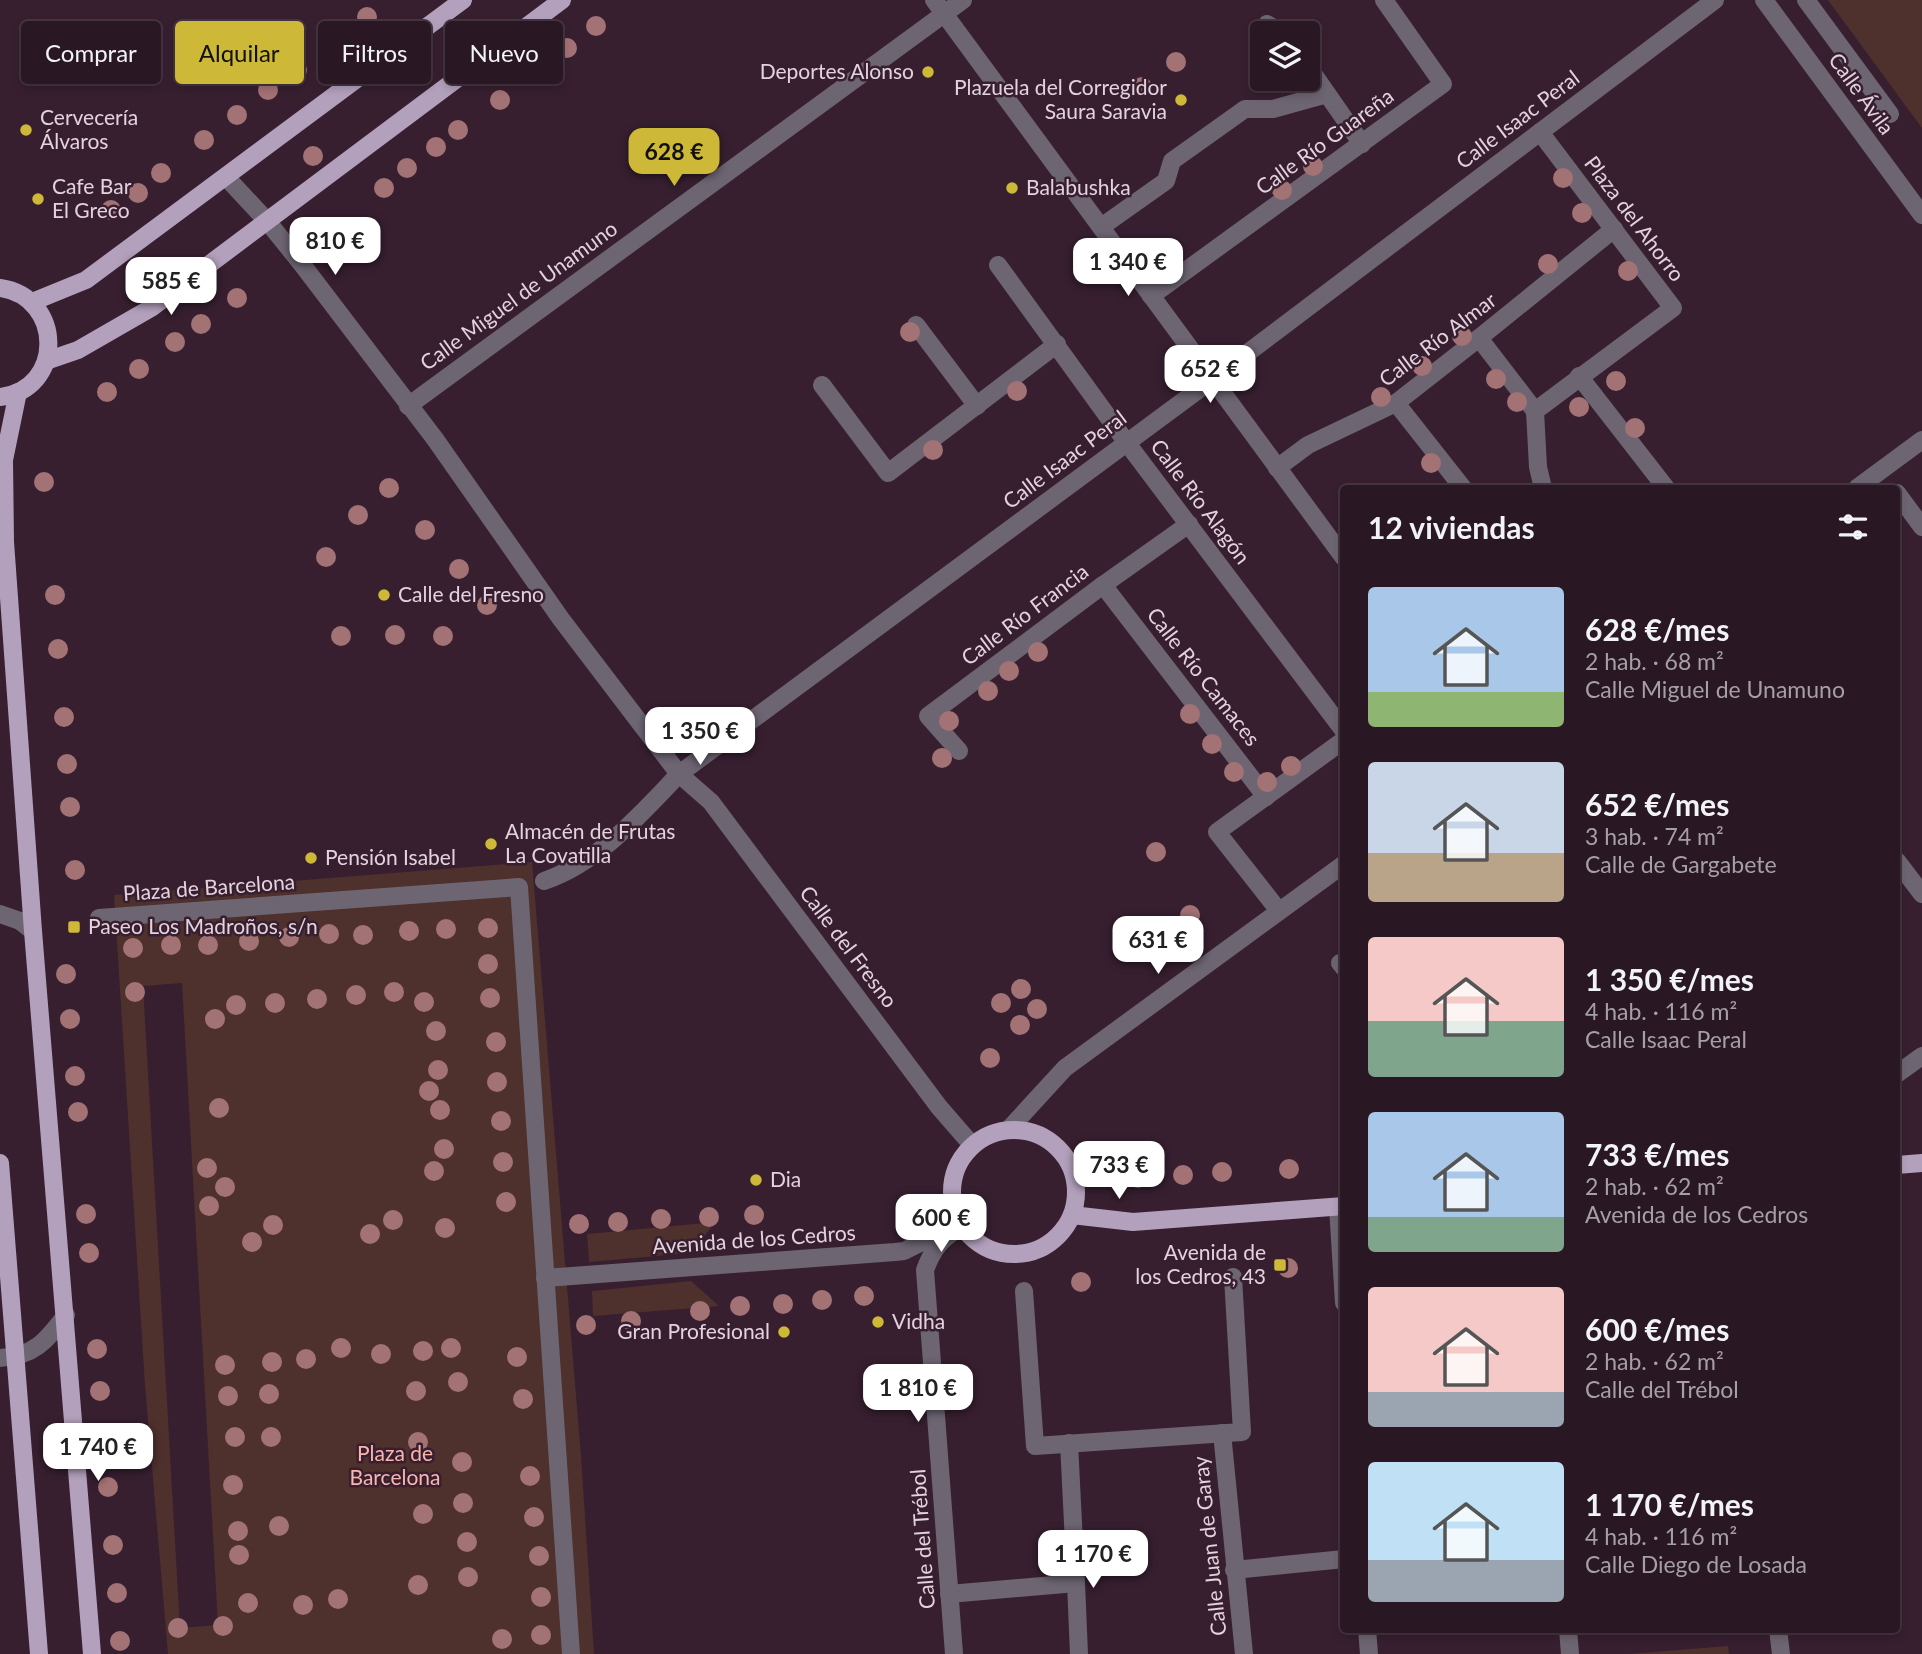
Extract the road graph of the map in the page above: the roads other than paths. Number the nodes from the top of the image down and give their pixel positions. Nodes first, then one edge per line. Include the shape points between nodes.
1 (463, 0) edge
2 (562, 0) edge
3 (963, 0) edge
4 (1384, 0) edge
5 (1715, 0) edge
6 (1763, 0) edge
7 (1806, 0) edge
8 (939, 7) edge
9 (1320, 84) edge
10 (1327, 94) junction
11 (1890, 114) dead end
12 (1540, 132) junction
13 (1362, 144) junction
14 (226, 177) junction
15 (1922, 215) edge
16 (267, 221) junction
17 (1101, 227) junction
18 (1614, 229) junction
19 (998, 265) dead end
20 (0, 288) edge
21 (1151, 296) junction
22 (32, 302) junction
23 (916, 325) dead end
24 (1479, 338) junction
25 (1057, 344) junction
26 (46, 361) junction
27 (1580, 376) junction
28 (1213, 379) junction
29 (822, 385) dead end
30 (18, 392) junction
31 (0, 397) edge
32 (1396, 403) junction
33 (408, 406) junction
34 (977, 406) junction
35 (1535, 411) junction
36 (1922, 440) edge
37 (1127, 443) junction
38 (1278, 468) junction
39 (1880, 471) junction
40 (1461, 485) edge
41 (1542, 485) edge
42 (1664, 485) edge
43 (1861, 485) edge
44 (1892, 485) edge
45 (1900, 497) edge
46 (1189, 524) junction
47 (1922, 527) edge
48 (1340, 553) edge
49 (1103, 585) junction
50 (1340, 726) edge
51 (1340, 743) edge
52 (959, 751) dead end
53 (679, 774) junction
54 (1266, 797) junction
55 (1900, 865) edge
56 (1340, 867) edge
57 (544, 881) dead end
58 (1922, 894) edge
59 (1279, 911) junction
60 (0, 914) edge
61 (99, 918) dead end
62 (33, 931) junction
63 (1922, 1055) edge
64 (1900, 1072) edge
65 (1009, 1129) junction
66 (972, 1145) junction
67 (0, 1163) edge
68 (1922, 1163) edge
69 (1900, 1165) edge
70 (1340, 1206) edge
71 (1072, 1215) junction
72 (960, 1225) junction
73 (4, 1273) edge
74 (1233, 1277) dead end
75 (545, 1278) junction
76 (1024, 1291) dead end
77 (66, 1315) junction
78 (8, 1358) edge
79 (1222, 1433) junction
80 (1069, 1443) junction
81 (1340, 1559) edge
82 (1234, 1570) junction
83 (1076, 1583) junction
84 (949, 1594) junction
85 (1367, 1633) edge
86 (1568, 1633) edge
87 (1779, 1633) edge
88 (39, 1654) edge
89 (92, 1654) edge
90 (571, 1654) edge
91 (954, 1654) edge
92 (1079, 1654) edge
93 (1244, 1654) edge
94 (1369, 1654) edge
95 (1570, 1654) edge
96 (1781, 1654) edge

1 - 14 main road
2 - 16 main road
3 - 8 street, Calle Miguel de Unamuno
4 - 13 street, Calle Río Guareña via 1443,84
5 - 12 street, Calle Isaac Peral
6 - 15 street, Calle Ávila
7 - 11 street
8 - 17 street
8 - 33 street, Calle Miguel de Unamuno
9 - 10 street
10 - 13 street
10 - 17 street via 1273,109 1245,109 1172,161 1166,181
12 - 18 street, Plaza del Ahorro
12 - 28 street, Calle Isaac Peral
13 - 21 street, Calle Río Guareña
14 - 16 street, Calle del Fresno
14 - 22 main road via 86,280
16 - 26 main road via 151,308 78,350
16 - 33 street, Calle del Fresno
17 - 21 street
18 - 24 street, Calle Río Almar
18 - 27 street, Plaza del Ahorro via 1673,308
19 - 25 street, Calle Río Alagón
20 - 22 main road
21 - 28 street
22 - 26 main road via 45,320 50,341
23 - 34 street
24 - 32 street, Calle Río Almar
24 - 35 street
25 - 34 street
25 - 37 street, Calle Río Alagón
26 - 30 main road via 40,374
27 - 35 street, Plaza del Ahorro
27 - 42 street
28 - 37 street, Calle Isaac Peral
28 - 38 street
29 - 34 street via 888,473
30 - 31 main road
30 - 62 main road via 4,460 5,542
32 - 38 street, Calle Río Almar via 1307,444
32 - 40 street
33 - 53 street, Calle del Fresno
35 - 41 street
36 - 39 street
37 - 46 street, Calle Río Alagón
37 - 53 street, Calle Isaac Peral
38 - 48 street
39 - 43 street
39 - 44 street
45 - 47 street
46 - 49 street, Calle Río Francia
46 - 50 street, Calle Río Alagón
49 - 52 street, Calle Río Francia via 928,716
49 - 54 street, Calle Río Camaces
51 - 54 street
53 - 57 street, Calle Isaac Peral via 631,825 568,873
53 - 66 street, Calle del Fresno via 711,802
54 - 59 street via 1217,832
55 - 58 street
56 - 59 street
59 - 65 street via 1065,1068
60 - 62 street
61 - 75 street, Plaza de Barcelona via 519,887
62 - 77 main road
63 - 64 street
65 - 66 main road
65 - 71 main road via 1031,1131 1065,1155 1077,1194
66 - 72 main road via 961,1157 952,1182 954,1212
67 - 73 main road
68 - 69 main road
70 - 71 main road via 1133,1222
71 - 72 main road via 1061,1234 1022,1254 983,1247
72 - 75 street, Avenida de los Cedros via 904,1251
72 - 84 street, Calle del Trébol via 931,1253 925,1270
73 - 78 main road
74 - 79 street, Calle Juan de Garay via 1242,1432
75 - 90 street, Plaza de Barcelona
76 - 80 street, Calle Juan de Garay via 1035,1446
77 - 78 street via 42,1344
77 - 89 main road
78 - 88 main road
79 - 80 street, Calle Juan de Garay
79 - 82 street, Calle Juan de Garay
80 - 83 street
81 - 82 street
82 - 93 street, Calle Juan de Garay
83 - 84 street
83 - 92 street
84 - 91 street, Calle del Trébol
85 - 94 street
86 - 95 street
87 - 96 street

